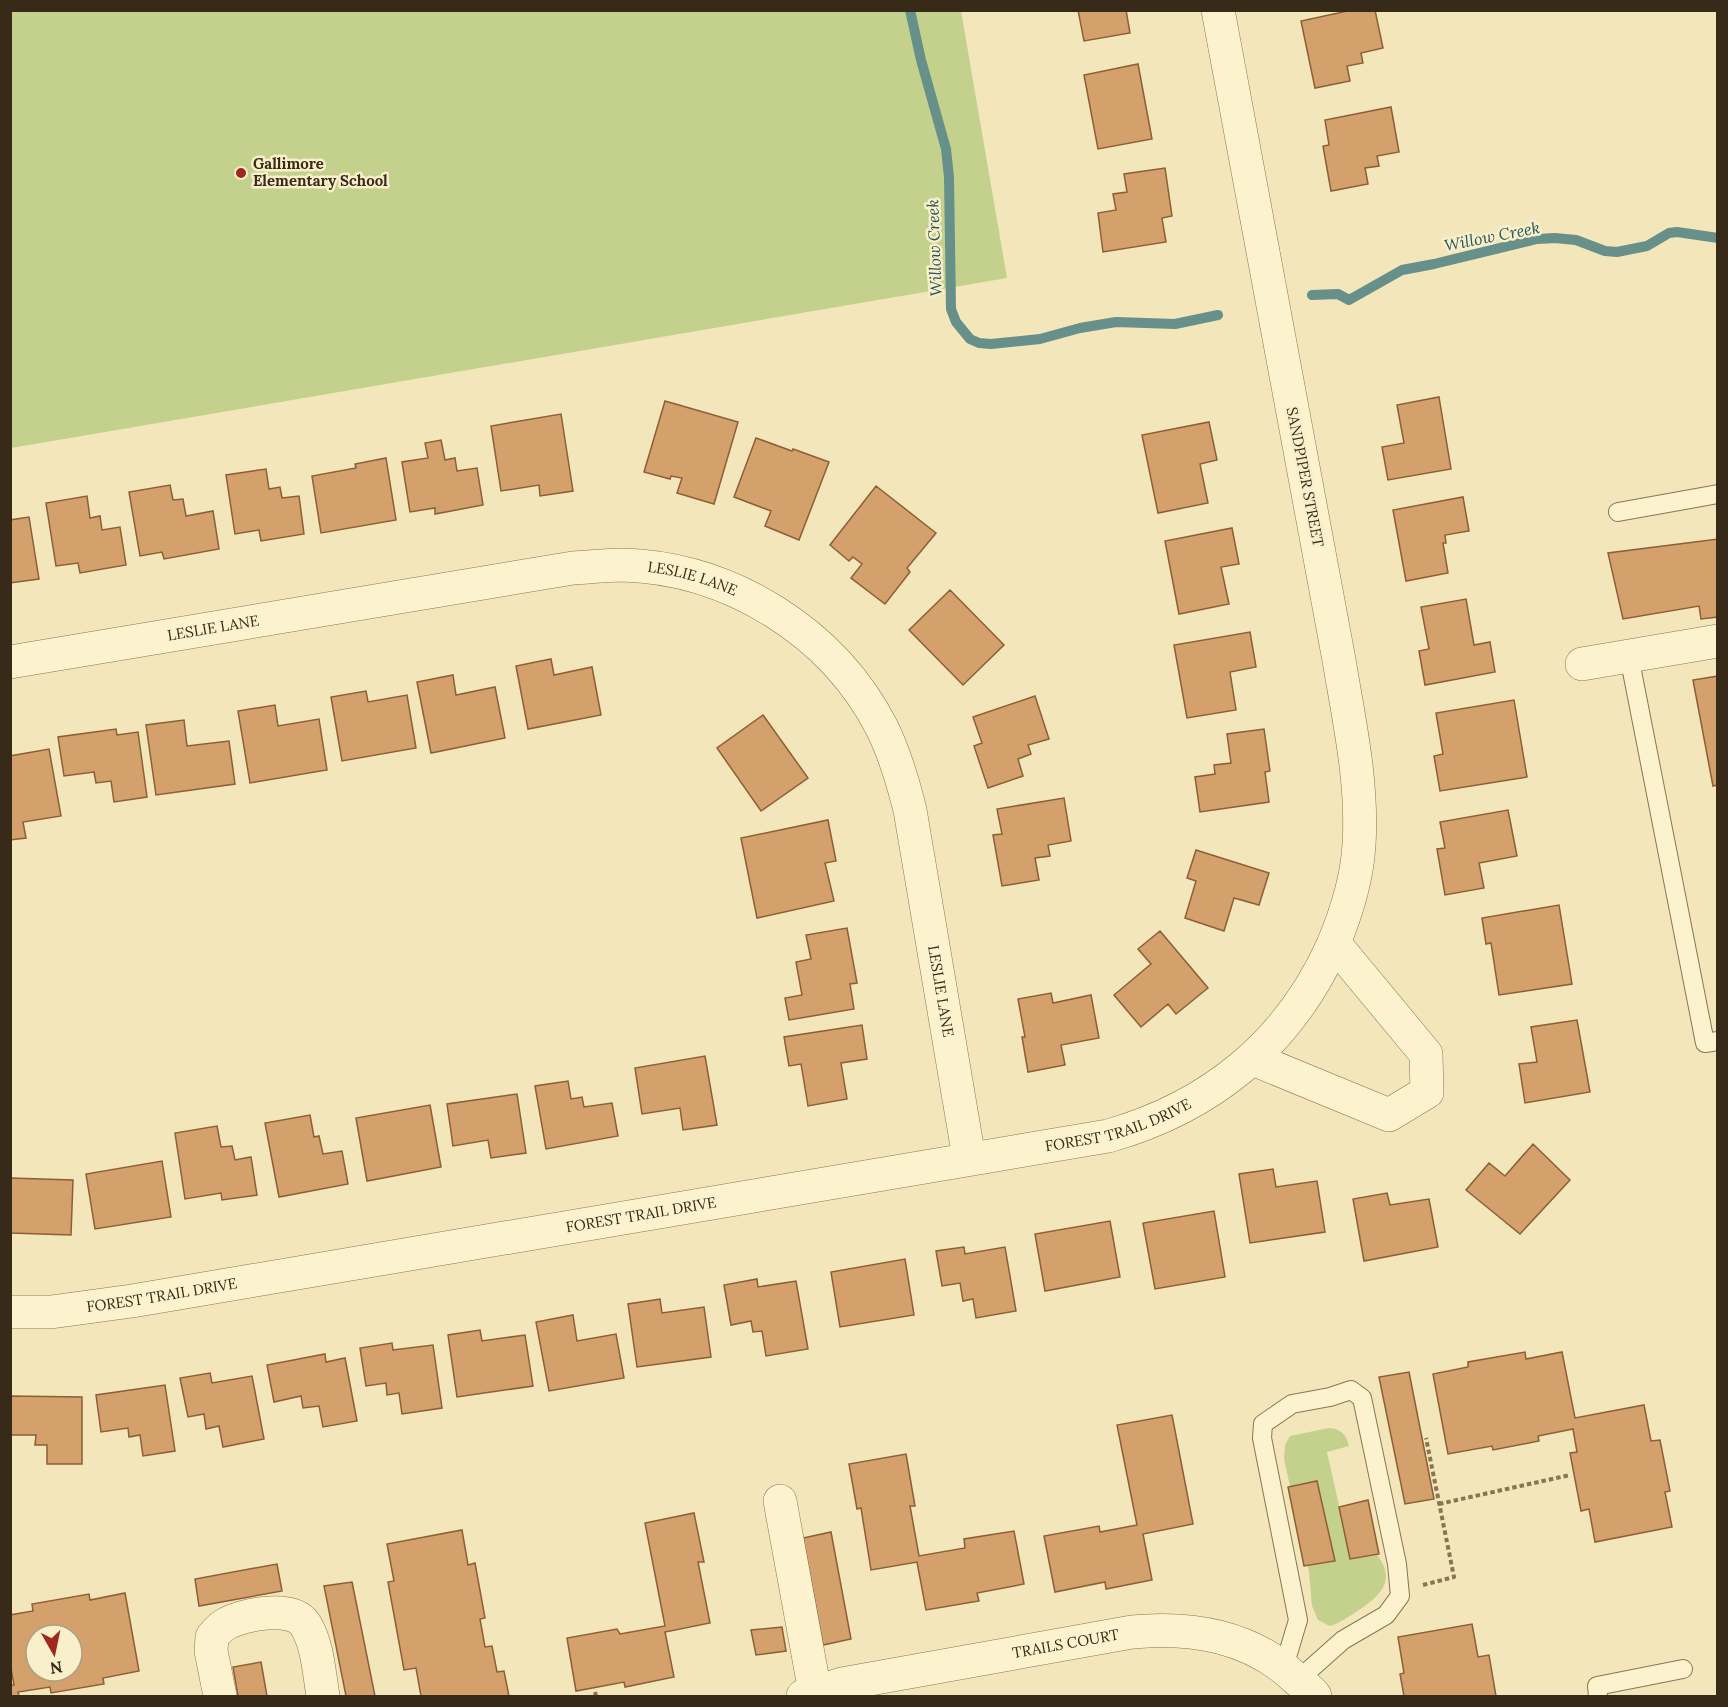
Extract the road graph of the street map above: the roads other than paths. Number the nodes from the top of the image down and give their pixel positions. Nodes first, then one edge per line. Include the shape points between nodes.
1 (1218, 10) edge
2 (1718, 494) edge
3 (1618, 512) dead end
4 (1718, 641) edge
5 (1629, 656) junction
6 (10, 662) edge
7 (1582, 664) dead end
8 (1334, 943) junction
9 (1299, 1008) joint
10 (1718, 1041) edge
11 (1253, 1059) junction
12 (969, 1158) junction
13 (10, 1312) edge
14 (780, 1501) dead end
15 (1683, 1669) dead end
16 (1299, 1681) edge
17 (809, 1694) edge
18 (219, 1696) edge
19 (323, 1696) edge
20 (1598, 1696) edge

1 - 8 street, SANDPIPER STREET via 1357,767 1359,847 1353,883
2 - 3 lane
4 - 5 street
5 - 7 street
5 - 10 lane via 1705,1043
6 - 12 street, LESLIE LANE via 573,568 624,565 678,572 729,588 768,607 795,625 842,669 882,728 899,767 910,810
8 - 9 street, SANDPIPER STREET
8 - 11 street via 1425,1054 1427,1092 1389,1115
9 - 11 street, FOREST TRAIL DRIVE
11 - 12 street, FOREST TRAIL DRIVE via 1183,1108 1128,1130
12 - 13 street, FOREST TRAIL DRIVE via 132,1301 51,1312
14 - 17 street
15 - 20 lane via 1597,1686
16 - 16 lane via 1298,1620 1262,1438 1263,1425 1292,1404 1351,1390 1362,1398 1397,1564 1400,1596 1386,1615 1342,1640
16 - 17 street, TRAILS COURT via 1246,1646 1221,1637 1158,1629 842,1684
18 - 19 street via 212,1636 225,1624 259,1612 287,1615 303,1622 312,1639

